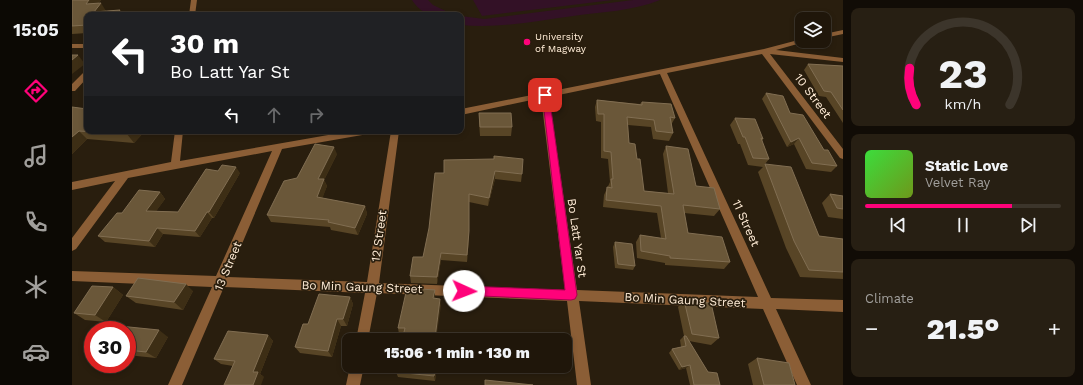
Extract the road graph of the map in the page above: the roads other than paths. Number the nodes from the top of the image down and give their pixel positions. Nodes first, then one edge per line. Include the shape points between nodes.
1 (194, 0) edge
2 (192, 12) edge
3 (843, 32) edge
4 (831, 35) edge
5 (795, 43) edge
6 (72, 46) edge
7 (84, 46) edge
8 (764, 51) junction
9 (843, 60) edge
10 (664, 72) junction
11 (84, 77) edge
12 (72, 88) edge
13 (545, 95) junction
14 (464, 111) edge
15 (179, 134) edge
16 (350, 134) edge
17 (395, 134) edge
18 (279, 146) junction
19 (843, 156) edge
20 (176, 164) junction
21 (124, 176) junction
22 (72, 186) edge
23 (72, 246) edge
24 (72, 276) edge
25 (221, 281) junction
26 (372, 287) junction
27 (571, 295) junction
28 (768, 304) junction
29 (843, 306) edge
30 (363, 333) edge
31 (356, 373) edge
32 (175, 385) edge
33 (353, 385) edge
34 (584, 385) edge
35 (804, 385) edge

1 - 2 street
3 - 4 street
5 - 8 street
6 - 7 street
8 - 9 street
8 - 10 street
8 - 19 street, 10 Street
10 - 13 street
10 - 28 street, 11 Street
11 - 12 street
13 - 14 street
13 - 27 street, Bo Latt Yar St
15 - 20 street
16 - 18 street
17 - 26 street, 12 Street
18 - 20 street
18 - 25 street, 13 Street
20 - 21 street
21 - 22 street
21 - 23 street
24 - 25 street, Bo Min Gaung Street
25 - 26 street, Bo Min Gaung Street
25 - 32 street, 13 Street
26 - 27 street, Bo Min Gaung Street
26 - 30 street, 12 Street
27 - 28 street, Bo Min Gaung Street
27 - 34 street, Bo Latt Yar St
28 - 29 street, Bo Min Gaung Street
28 - 35 street, 11 Street
31 - 33 street

